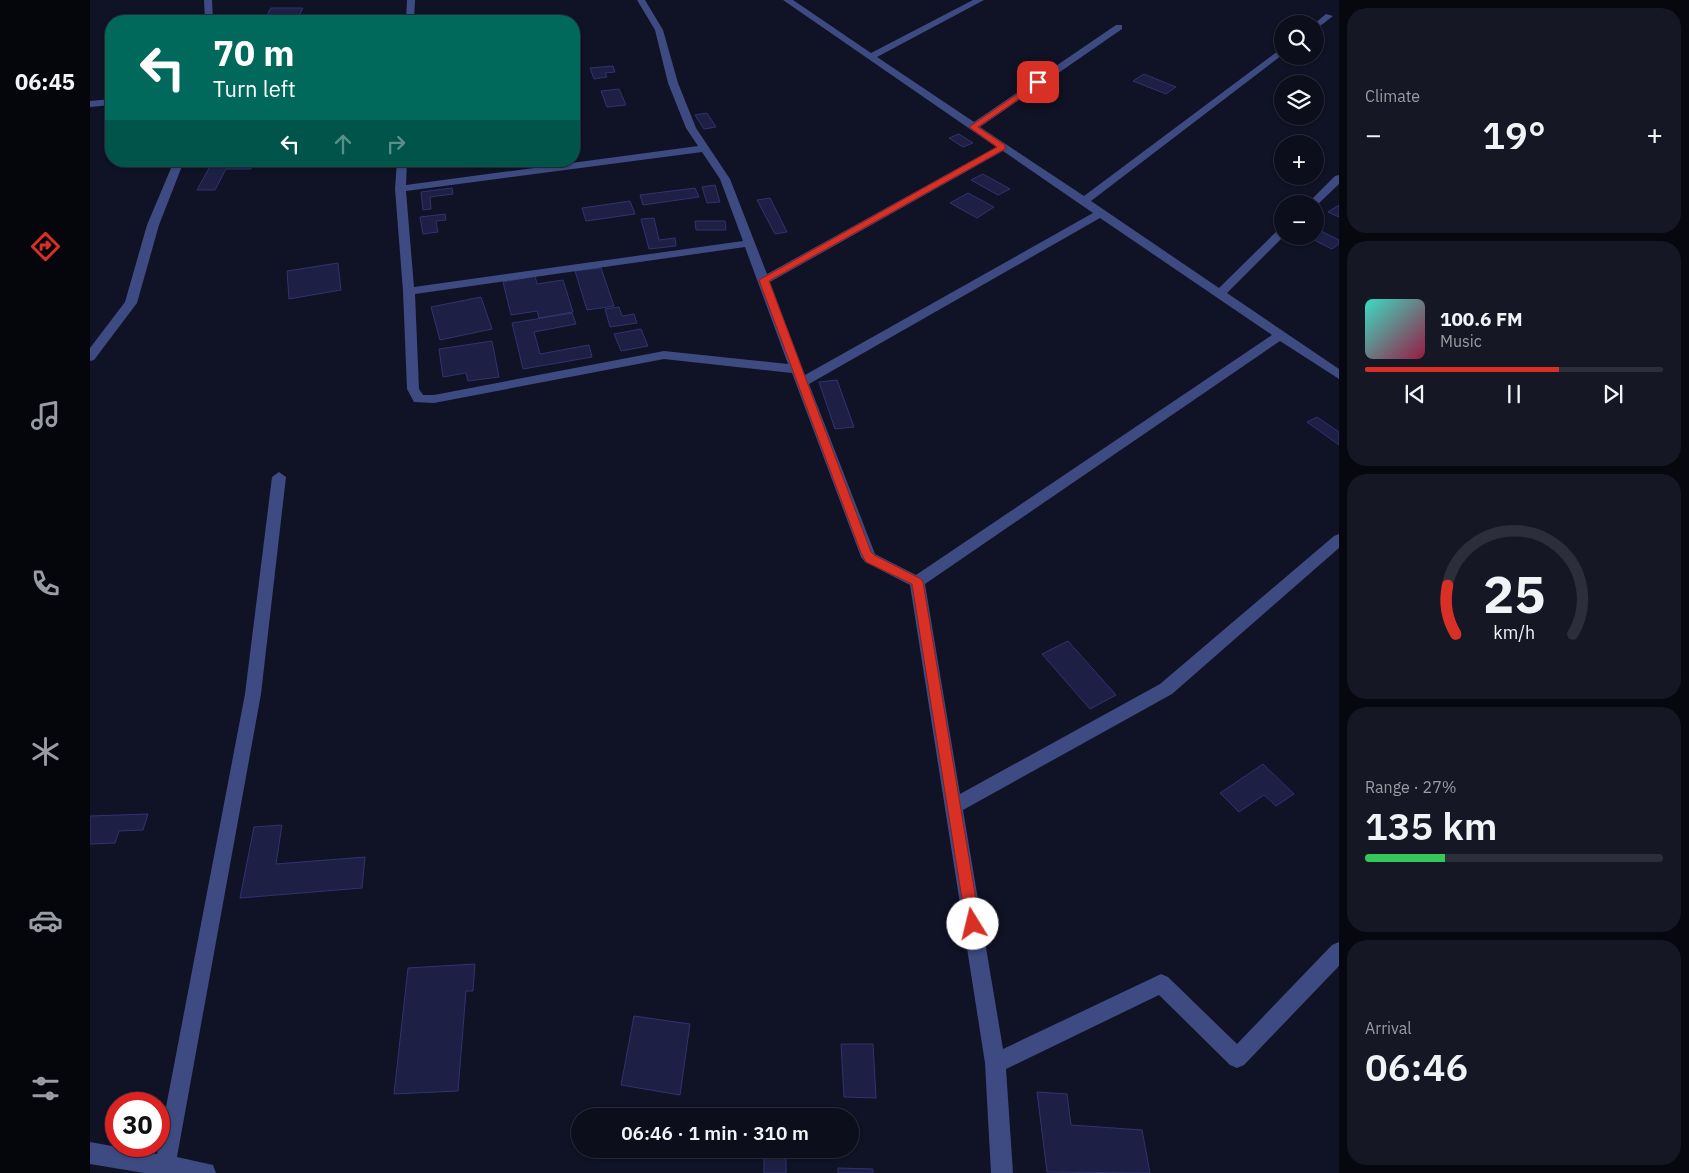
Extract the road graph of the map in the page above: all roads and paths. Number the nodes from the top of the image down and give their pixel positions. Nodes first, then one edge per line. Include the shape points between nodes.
1 (208, 0) edge
2 (411, 0) edge
3 (641, 0) edge
4 (788, 0) edge
5 (980, 0) edge
6 (209, 15) edge
7 (410, 15) edge
8 (1329, 16) dead end
9 (1324, 20) edge
10 (1120, 27) dead end
11 (870, 57) junction
12 (1274, 57) edge
13 (105, 103) edge
14 (90, 104) edge
15 (973, 127) junction
16 (1003, 147) junction
17 (705, 148) junction
18 (580, 165) edge
19 (177, 167) edge
20 (402, 167) edge
21 (564, 167) edge
22 (1339, 178) edge
23 (400, 189) junction
24 (1321, 195) edge
25 (1083, 202) junction
26 (1100, 213) junction
27 (1274, 240) edge
28 (749, 243) junction
29 (764, 280) junction
30 (408, 291) junction
31 (1219, 294) junction
32 (1280, 335) junction
33 (90, 357) edge
34 (800, 375) junction
35 (1339, 375) edge
36 (279, 477) dead end
37 (1339, 540) edge
38 (917, 582) junction
39 (954, 806) junction
40 (1339, 952) edge
41 (995, 1063) junction
42 (90, 1153) edge
43 (165, 1167) junction
44 (205, 1173) edge
45 (1002, 1173) edge

1 - 6 street
2 - 7 street
3 - 17 street via 658,30 673,83 691,128
4 - 11 street
5 - 11 street
8 - 9 street
10 - 15 street
11 - 15 street
12 - 25 street
13 - 14 street
15 - 16 street
16 - 25 street
16 - 29 street
17 - 18 street
17 - 28 street via 725,179
19 - 33 street via 153,225 131,303
20 - 23 street
21 - 23 street
22 - 24 street
23 - 30 street
25 - 26 street
26 - 31 street
26 - 34 street
27 - 31 street
28 - 29 street
28 - 30 street
29 - 34 street
30 - 34 street via 413,389 419,399 434,399 664,355
31 - 32 street
32 - 35 street
32 - 38 street
34 - 38 street via 866,553
36 - 43 street via 253,694
37 - 39 street via 1166,689
38 - 39 street
39 - 41 street
40 - 41 street via 1237,1058 1161,984
41 - 45 street
42 - 43 street
43 - 44 street

